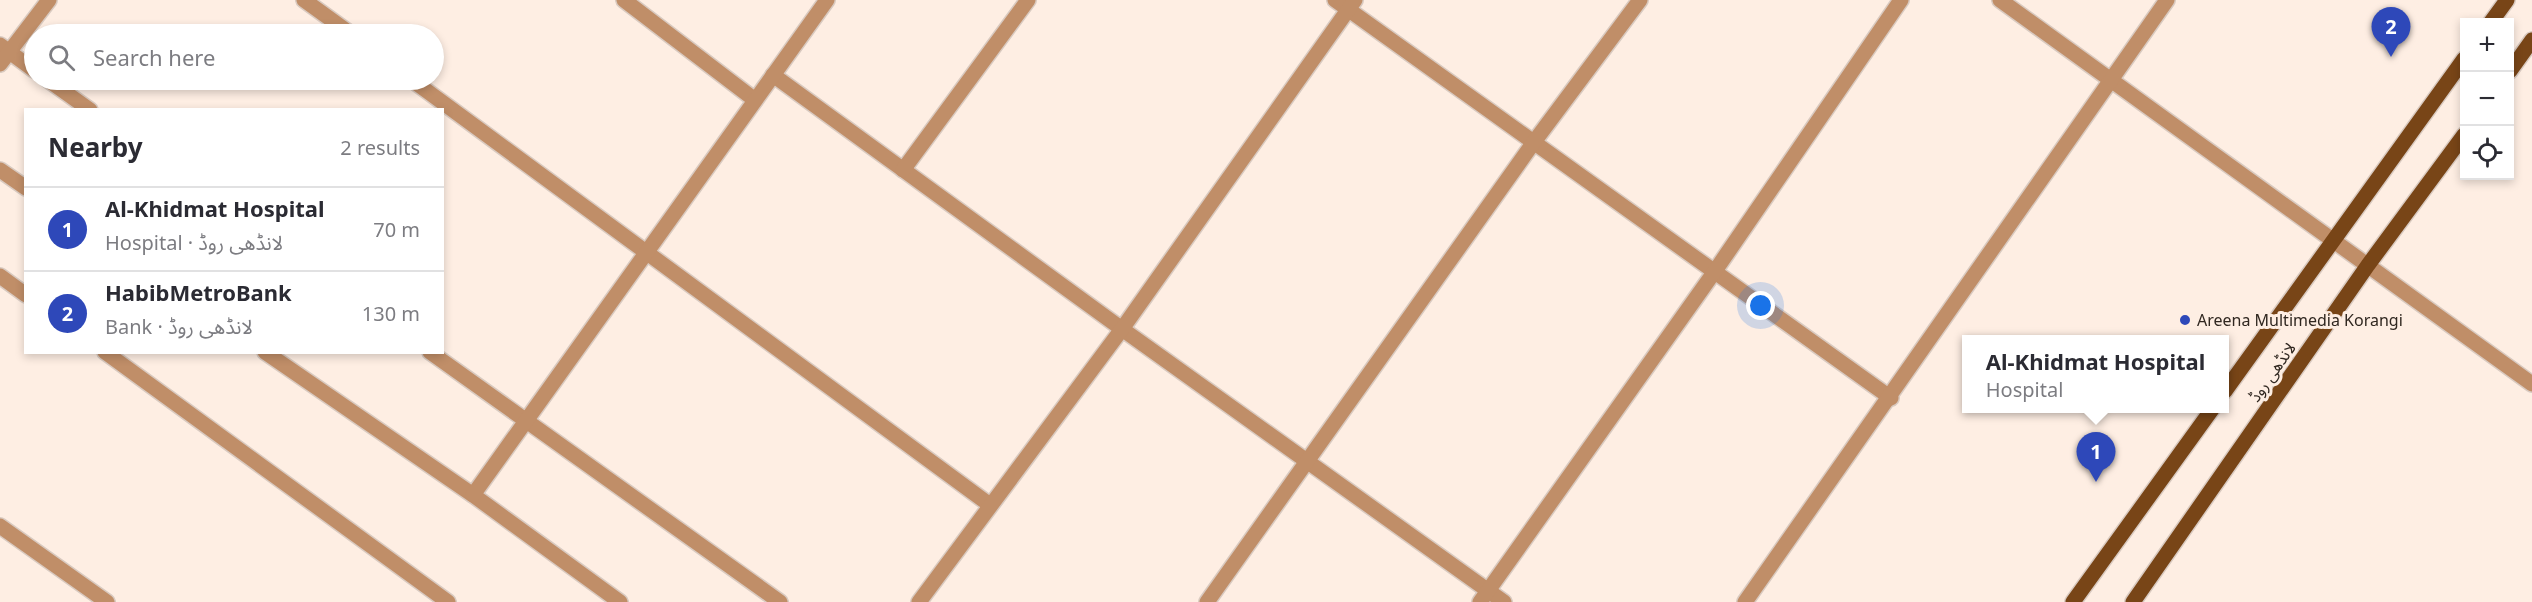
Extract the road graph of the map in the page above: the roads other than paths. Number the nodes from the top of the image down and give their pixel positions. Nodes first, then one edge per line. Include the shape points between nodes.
1 (49, 0) edge
2 (304, 0) edge
3 (624, 0) edge
4 (827, 0) edge
5 (1028, 0) edge
6 (1335, 0) edge
7 (1640, 0) edge
8 (1901, 0) edge
9 (2000, 0) edge
10 (2167, 0) edge
11 (2507, 0) edge
12 (1352, 4) edge
13 (2494, 18) edge
14 (29, 24) edge
15 (337, 24) edge
16 (24, 29) edge
17 (2532, 40) edge
18 (3, 54) edge
19 (24, 65) edge
20 (2460, 65) edge
21 (2514, 65) edge
22 (773, 75) junction
23 (2110, 80) junction
24 (62, 90) edge
25 (426, 90) edge
26 (756, 100) junction
27 (87, 108) edge
28 (2460, 140) edge
29 (1534, 142) junction
30 (0, 170) edge
31 (903, 170) junction
32 (24, 187) edge
33 (2333, 241) junction
34 (646, 253) junction
35 (2368, 265) junction
36 (1715, 271) junction
37 (0, 276) edge
38 (24, 294) edge
39 (1122, 329) junction
40 (108, 354) edge
41 (268, 354) edge
42 (433, 354) edge
43 (2532, 384) edge
44 (2229, 385) edge
45 (1891, 398) junction
46 (2208, 413) edge
47 (525, 421) junction
48 (1307, 462) junction
49 (473, 495) junction
50 (990, 505) junction
51 (0, 526) edge
52 (1485, 596) edge
53 (106, 602) edge
54 (448, 602) edge
55 (620, 602) edge
56 (780, 602) edge
57 (919, 602) edge
58 (1207, 602) edge
59 (1504, 602) edge
60 (1745, 602) edge
61 (2073, 602) edge
62 (2133, 602) edge

1 - 14 street
2 - 15 street
3 - 26 street
4 - 22 street
5 - 31 street
6 - 12 street
7 - 29 street
8 - 36 street
9 - 23 street
10 - 23 street
11 - 13 main road
12 - 29 street
12 - 39 street
16 - 18 street
17 - 21 main road
18 - 19 street
20 - 33 main road, لانڈھی روڈ
22 - 26 street
22 - 31 street
23 - 33 street
23 - 45 street
24 - 27 street
25 - 34 street
26 - 34 street
28 - 35 main road, لانڈھی روڈ
29 - 36 street
29 - 48 street
30 - 32 street
31 - 39 street
33 - 35 street
33 - 44 main road, لانڈھی روڈ
34 - 47 street
34 - 50 street
35 - 43 street
35 - 62 main road, لانڈھی روڈ
36 - 45 street
36 - 52 street
37 - 38 street
39 - 48 street
39 - 50 street
40 - 54 street
41 - 49 street
42 - 47 street
45 - 60 street
46 - 61 main road
47 - 49 street
47 - 56 street
48 - 52 street
48 - 58 street
49 - 55 street
50 - 57 street
51 - 53 street
52 - 59 street

